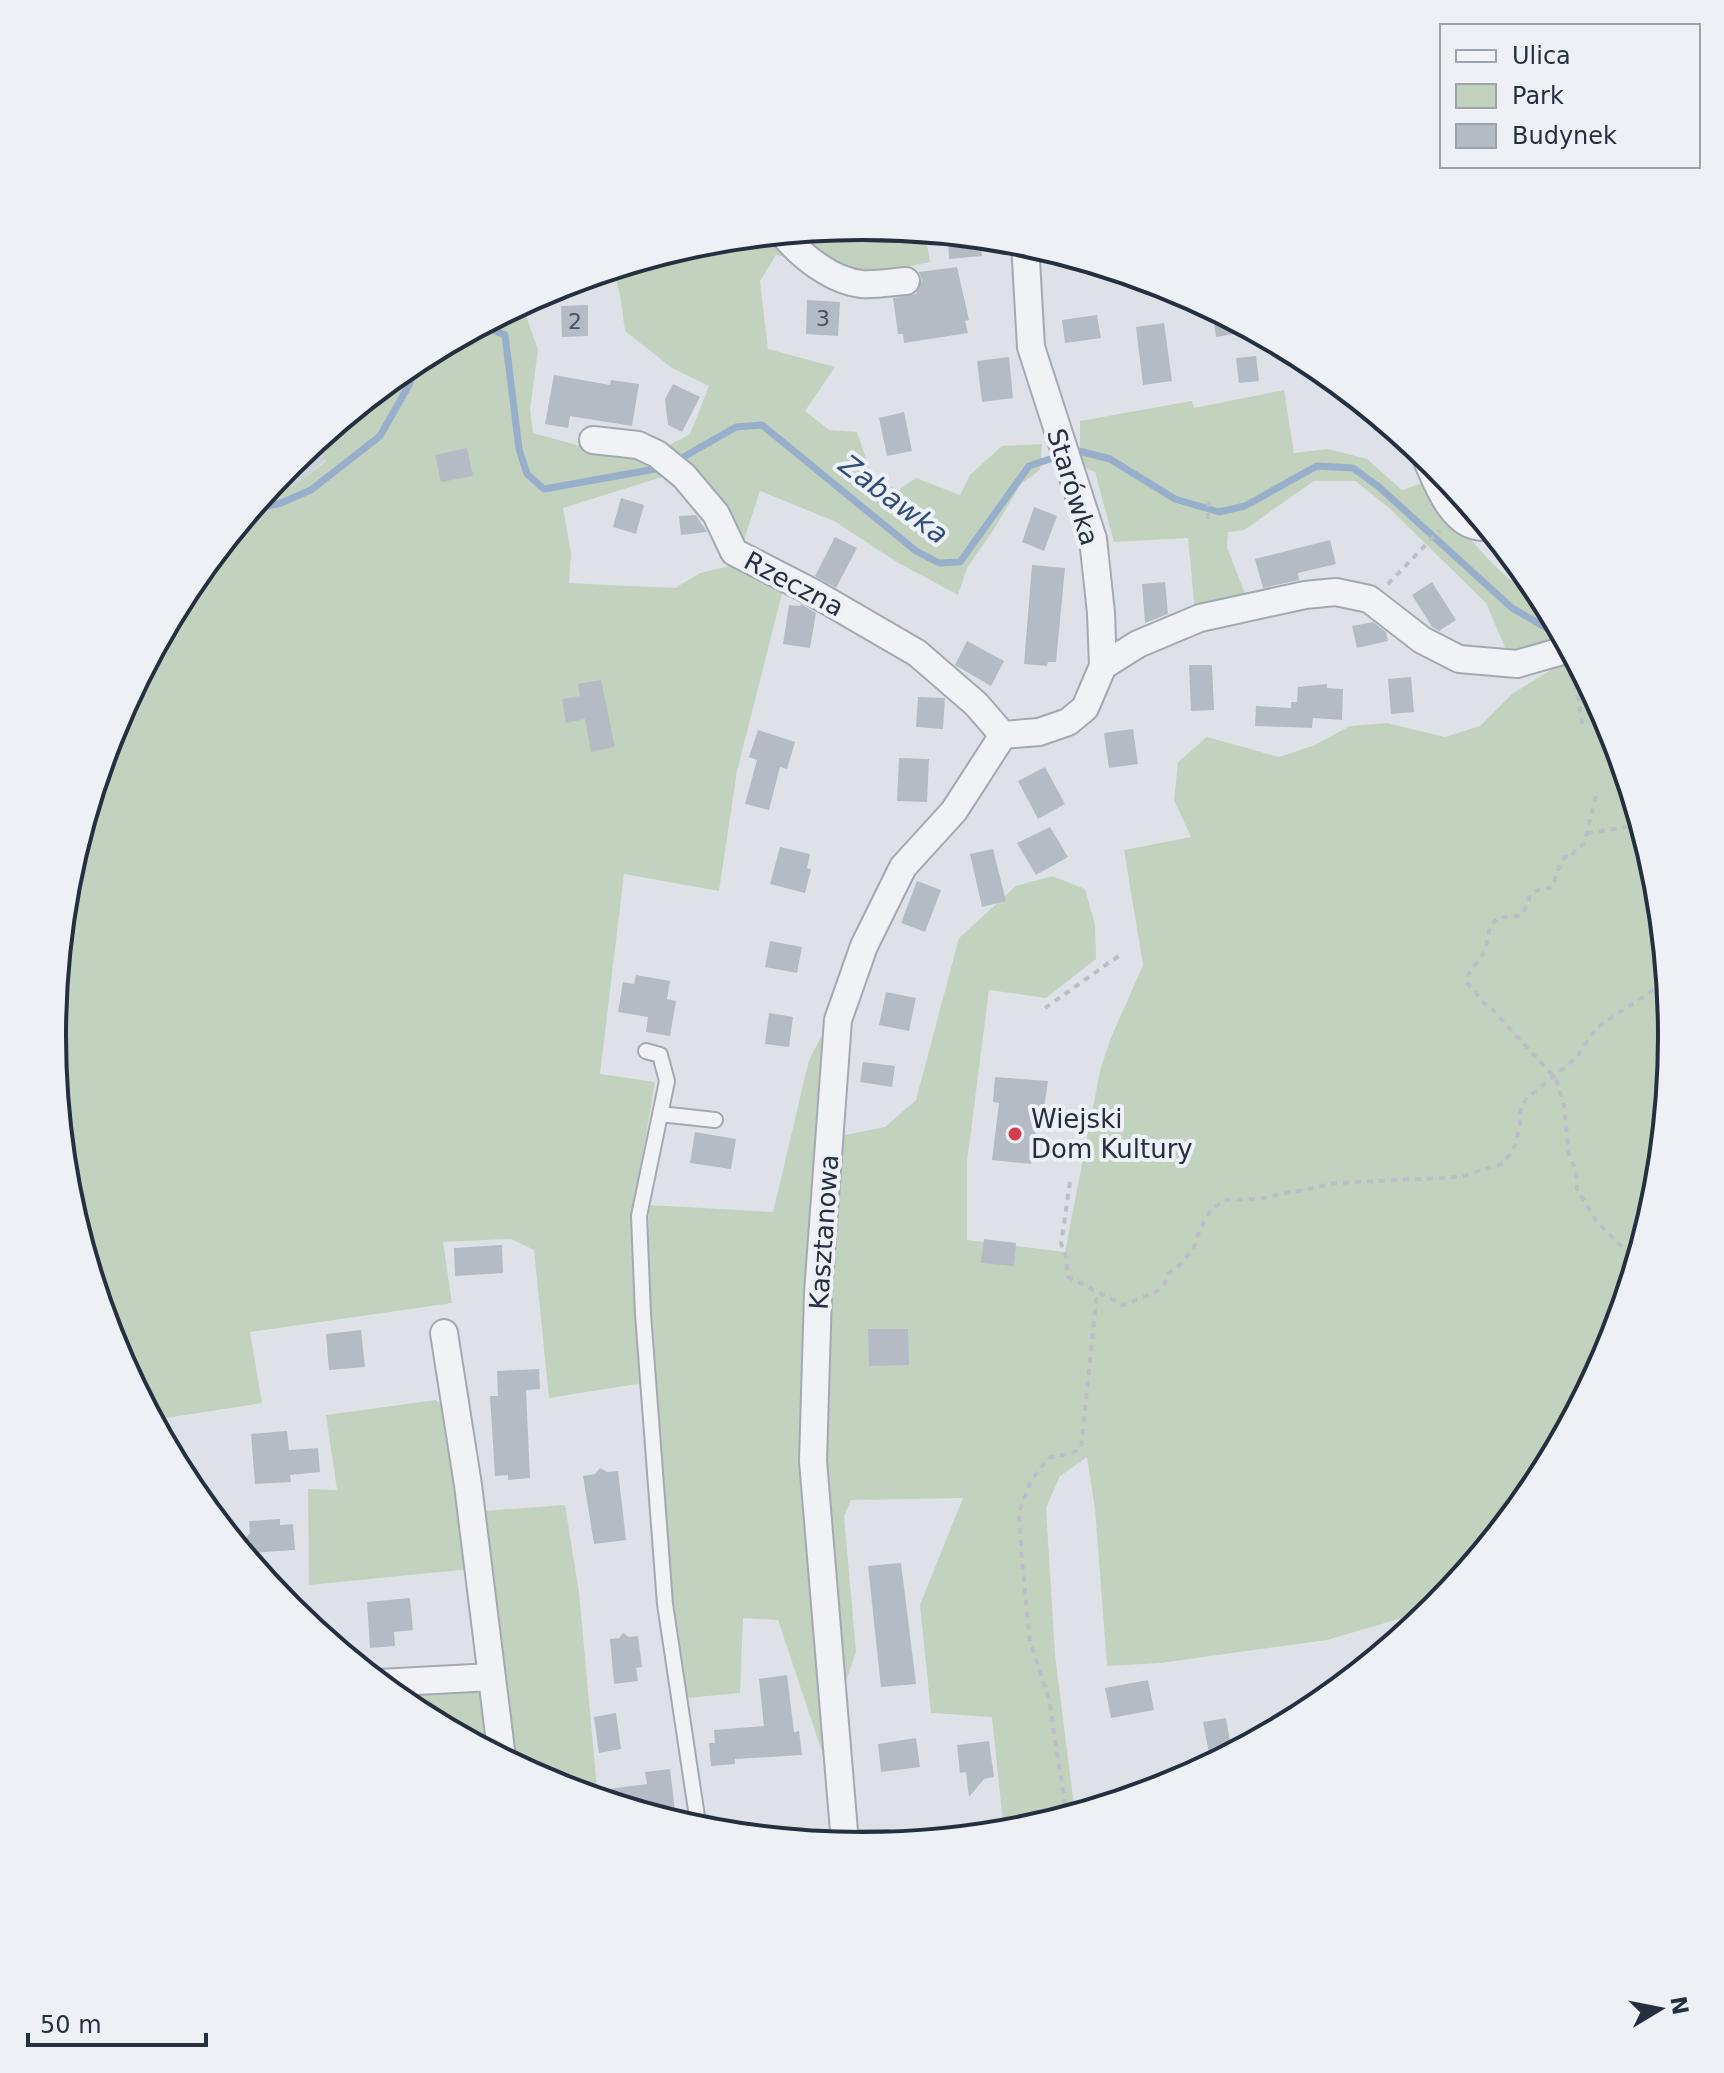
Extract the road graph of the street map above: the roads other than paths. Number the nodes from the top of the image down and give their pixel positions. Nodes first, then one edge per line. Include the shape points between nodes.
1 (791, 244) edge
2 (1026, 258) edge
3 (906, 281) dead end
4 (593, 440) dead end
5 (1443, 493) edge
6 (1469, 522) edge
7 (1559, 652) edge
8 (1103, 666) junction
9 (1003, 735) junction
10 (646, 1051) dead end
11 (660, 1114) junction
12 (715, 1120) dead end
13 (444, 1333) dead end
14 (492, 1677) junction
15 (397, 1682) edge
16 (500, 1745) edge
17 (697, 1815) edge
18 (841, 1832) edge

1 - 3 street via 853,282
2 - 8 street, Starówka via 1031,347 1093,539
4 - 9 street, Rzeczna via 638,445 657,454 716,514 734,552 917,653
5 - 6 street
7 - 8 street via 1517,664 1459,659 1422,640 1369,599 1336,592 1200,618 1138,644
8 - 9 street, Starówka via 1085,708 1068,722 1039,732
9 - 18 street, Kasztanowa via 954,811 903,867 864,946 838,1020 818,1293 813,1461
10 - 11 lane via 660,1055 667,1081
11 - 12 lane
11 - 17 lane via 639,1216 643,1314 665,1604
13 - 14 street
14 - 15 street
14 - 16 street

